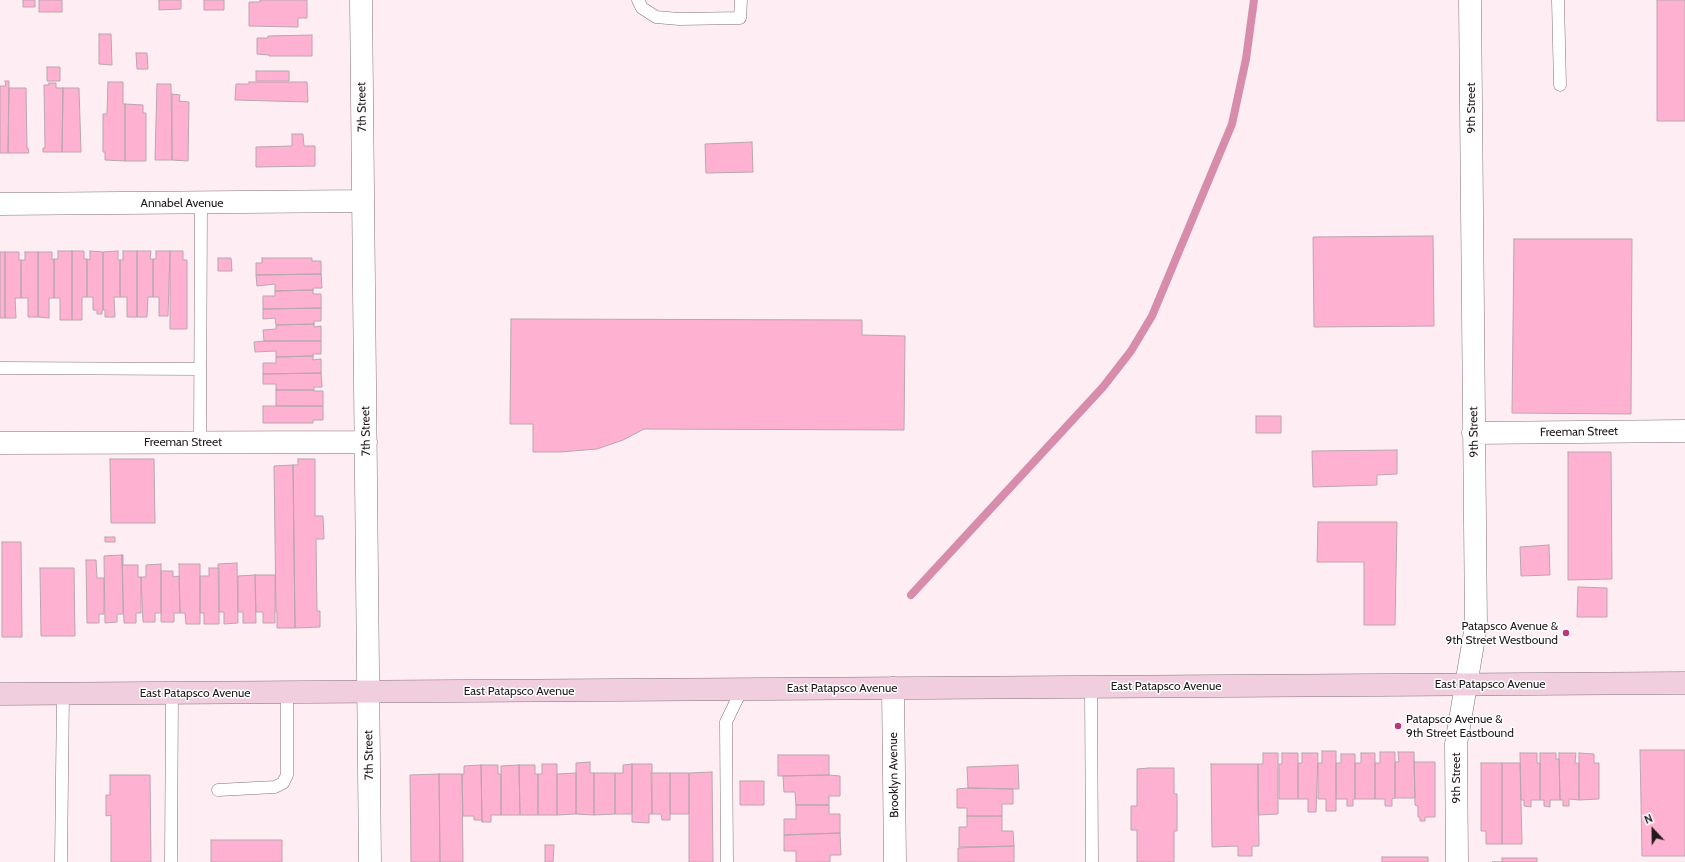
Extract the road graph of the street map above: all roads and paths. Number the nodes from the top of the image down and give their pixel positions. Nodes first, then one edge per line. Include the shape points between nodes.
1 (361, 0) edge
2 (638, 0) edge
3 (740, 0) edge
4 (1470, 0) edge
5 (1558, 0) edge
6 (1560, 86) dead end
7 (363, 201) junction
8 (201, 202) junction
9 (0, 204) edge
10 (0, 368) edge
11 (200, 369) junction
12 (1685, 431) edge
13 (1473, 433) junction
14 (200, 442) junction
15 (366, 442) junction
16 (0, 443) edge
17 (1685, 683) edge
18 (1466, 684) junction
19 (1091, 687) junction
20 (893, 688) junction
21 (742, 689) junction
22 (287, 692) junction
23 (369, 692) junction
24 (63, 693) junction
25 (172, 693) junction
26 (0, 694) edge
27 (218, 790) dead end
28 (61, 862) edge
29 (171, 862) edge
30 (370, 862) edge
31 (727, 862) edge
32 (895, 862) edge
33 (1092, 862) edge
34 (1457, 862) edge

1 - 7 street, 7th Street
2 - 3 lane via 642,8 656,17 679,19 740,18
4 - 13 street, 9th Street
5 - 6 lane
7 - 8 street, Annabel Avenue
7 - 15 street, 7th Street
8 - 9 street, Annabel Avenue
8 - 11 lane
10 - 11 lane
11 - 14 lane
12 - 13 street, Freeman Street
13 - 18 street, 9th Street via 1476,626
14 - 15 street, Freeman Street
14 - 16 street, Freeman Street
15 - 23 street, 7th Street
17 - 18 main road, East Patapsco Avenue
18 - 19 main road, East Patapsco Avenue
18 - 34 street, 9th Street via 1456,744
19 - 20 main road, East Patapsco Avenue
19 - 33 lane
20 - 21 main road, East Patapsco Avenue
20 - 32 street, Brooklyn Avenue
21 - 23 main road, East Patapsco Avenue
21 - 31 lane via 726,722
22 - 23 main road, East Patapsco Avenue
22 - 25 main road, East Patapsco Avenue
22 - 27 lane via 287,776 283,783 275,787
23 - 30 street, 7th Street
24 - 25 main road, East Patapsco Avenue
24 - 26 main road, East Patapsco Avenue
24 - 28 lane
25 - 29 lane

